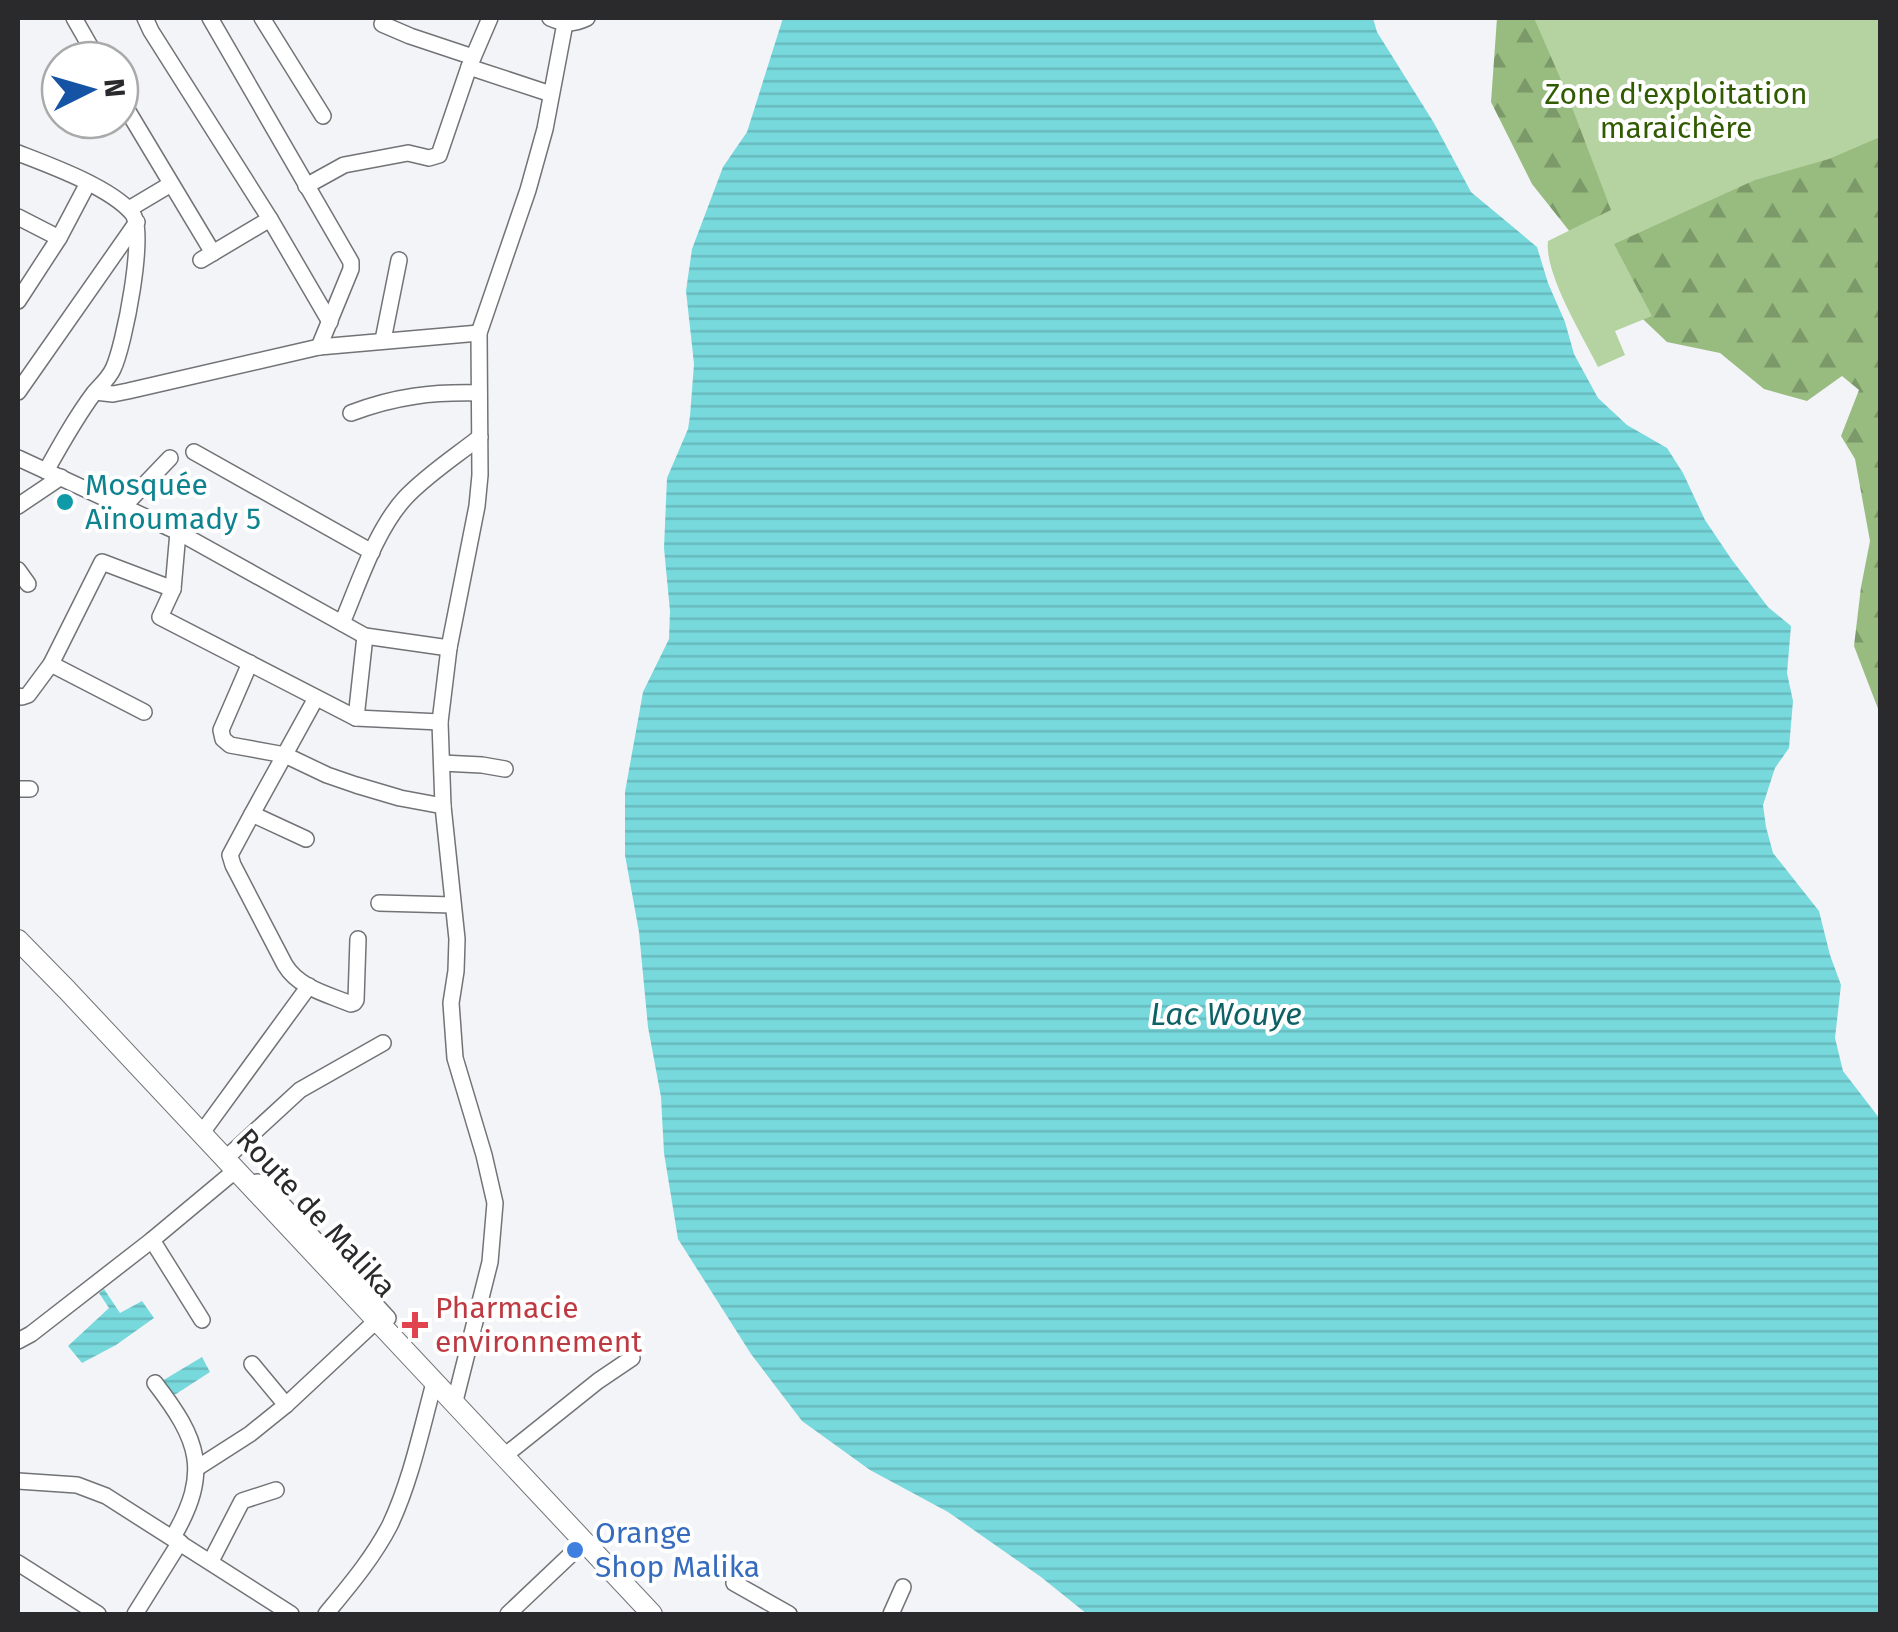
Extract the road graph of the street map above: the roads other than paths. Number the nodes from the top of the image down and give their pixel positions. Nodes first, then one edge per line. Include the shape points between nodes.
1 (74, 18) edge
2 (145, 18) edge
3 (210, 18) edge
4 (262, 18) edge
5 (490, 18) edge
6 (586, 18) edge
7 (560, 20) edge
8 (382, 24) dead end
9 (87, 40) edge
10 (471, 62) junction
11 (552, 94) junction
12 (323, 116) dead end
13 (140, 132) edge
14 (18, 153) edge
15 (88, 183) junction
16 (171, 184) junction
17 (306, 186) junction
18 (133, 215) junction
19 (18, 218) edge
20 (270, 219) junction
21 (59, 238) junction
22 (399, 260) dead end
23 (106, 266) junction
24 (133, 281) junction
25 (18, 301) edge
26 (330, 322) junction
27 (479, 333) junction
28 (383, 340) junction
29 (319, 347) junction
30 (18, 392) edge
31 (96, 392) junction
32 (479, 394) junction
33 (350, 413) dead end
34 (480, 436) junction
35 (194, 452) dead end
36 (18, 458) edge
37 (170, 458) dead end
38 (53, 474) junction
39 (18, 506) edge
40 (124, 506) junction
41 (178, 532) junction
42 (372, 552) junction
43 (18, 570) edge
44 (28, 584) dead end
45 (174, 589) junction
46 (342, 623) junction
47 (366, 636) junction
48 (449, 648) junction
49 (250, 663) junction
50 (51, 664) junction
51 (18, 696) edge
52 (316, 698) junction
53 (144, 712) dead end
54 (356, 718) junction
55 (440, 722) junction
56 (285, 755) junction
57 (442, 763) junction
58 (505, 769) dead end
59 (443, 806) junction
60 (252, 814) junction
61 (306, 839) dead end
62 (379, 903) dead end
63 (452, 906) junction
64 (358, 939) dead end
65 (18, 943) edge
66 (309, 986) junction
67 (383, 1043) dead end
68 (202, 1134) junction
69 (237, 1172) junction
70 (152, 1240) junction
71 (202, 1320) dead end
72 (376, 1321) junction
73 (18, 1341) edge
74 (632, 1358) dead end
75 (252, 1364) dead end
76 (418, 1366) junction
77 (155, 1383) dead end
78 (434, 1383) junction
79 (286, 1405) junction
80 (454, 1405) junction
81 (503, 1457) junction
82 (197, 1468) junction
83 (19, 1486) edge
84 (276, 1490) dead end
85 (176, 1540) junction
86 (584, 1542) junction
87 (211, 1561) junction
88 (18, 1563) edge
89 (734, 1583) dead end
90 (902, 1587) dead end
91 (98, 1614) edge
92 (135, 1614) edge
93 (290, 1614) edge
94 (326, 1614) edge
95 (508, 1614) edge
96 (652, 1614) edge
97 (790, 1614) edge
98 (891, 1614) edge

1 - 9 street
2 - 20 street
3 - 17 street
4 - 12 street
5 - 10 street
6 - 7 street
7 - 11 street
8 - 10 street
10 - 11 street
10 - 17 street via 439,155 408,153 344,165
11 - 27 street via 528,190
13 - 16 street
14 - 15 street
15 - 18 street
15 - 21 street
16 - 18 street
16 - 20 street via 207,256
17 - 26 street via 352,266
18 - 23 street
18 - 24 street
19 - 21 street
20 - 26 street
21 - 25 street
22 - 28 street
23 - 24 street
23 - 30 street
24 - 31 street via 120,355
26 - 29 street
27 - 28 street
27 - 32 street
28 - 29 street
29 - 31 street via 128,391
31 - 38 street
32 - 33 street via 405,396
32 - 34 street
34 - 42 street via 405,498
34 - 48 street via 477,506
35 - 42 street
36 - 38 street
37 - 40 street
38 - 39 street
38 - 40 street
40 - 41 street
41 - 45 street
41 - 46 street
42 - 46 street
43 - 44 street
45 - 49 street via 160,617
45 - 50 street via 102,562
46 - 47 street
47 - 48 street
47 - 54 street
48 - 55 street
49 - 52 street
49 - 56 street via 223,739 230,746
50 - 51 street via 28,695
50 - 53 street
52 - 54 street
52 - 56 street
54 - 55 street
55 - 57 street
56 - 59 street via 356,785
56 - 60 street
57 - 58 street
57 - 59 street
59 - 63 street
60 - 61 street
60 - 66 street via 230,855 232,865 284,965
62 - 63 street
63 - 80 street via 455,1058 495,1202 490,1262
64 - 66 street via 354,1003
65 - 68 main road, Route de Malika
66 - 68 street
67 - 69 street via 300,1090
68 - 69 main road, Route de Malika
69 - 70 street
69 - 72 main road, Route de Malika
69 - 76 street via 263,1183 349,1275 414,1348
70 - 71 street
70 - 73 street
72 - 76 main road, Route de Malika
72 - 79 street
74 - 81 street
75 - 79 street
76 - 78 main road, Route de Malika
77 - 82 street via 189,1436
78 - 80 main road, Route de Malika
78 - 94 street via 393,1518
79 - 82 street
80 - 81 main road, Route de Malika
81 - 86 main road, Route de Malika
82 - 85 street
83 - 85 street via 77,1485
84 - 87 street via 242,1501
85 - 87 street
85 - 92 street
86 - 95 street
86 - 96 main road, Route de Malika
87 - 93 street
88 - 91 street
89 - 97 street
90 - 98 street

